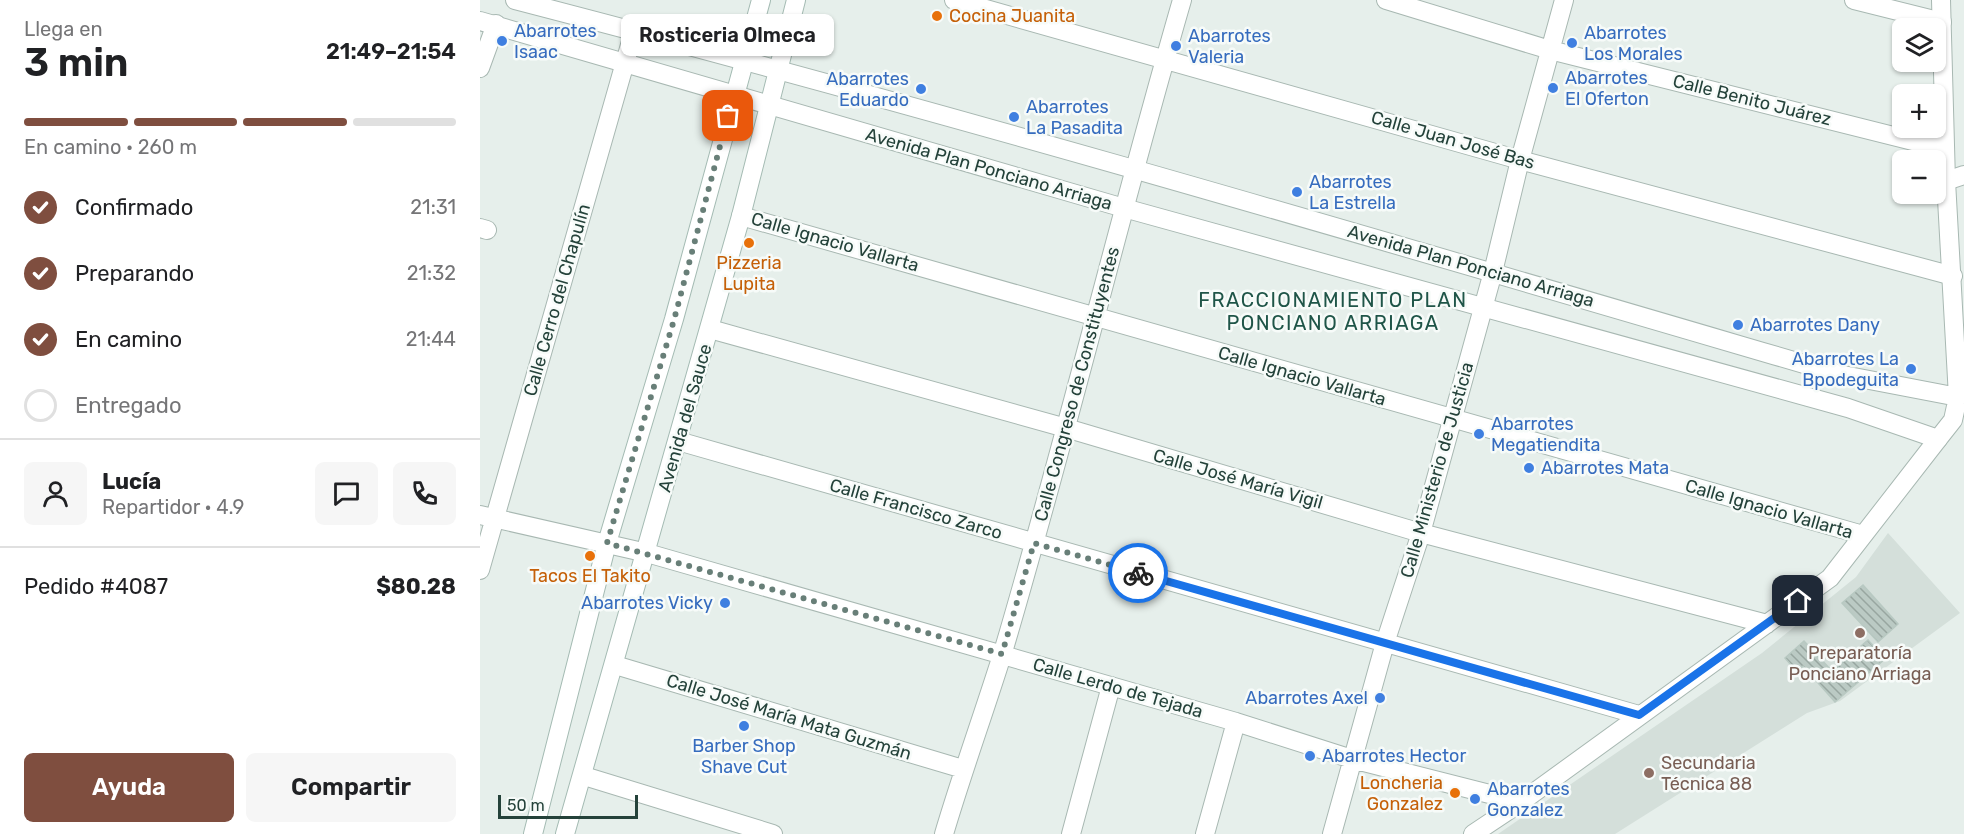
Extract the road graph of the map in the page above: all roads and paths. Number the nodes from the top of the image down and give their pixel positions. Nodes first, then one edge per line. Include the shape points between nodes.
1 (515, 0) edge
2 (761, 0) edge
3 (795, 0) edge
4 (954, 0) edge
5 (1182, 0) edge
6 (1386, 0) edge
7 (1564, 0) edge
8 (1854, 0) edge
9 (1941, 0) edge
10 (1926, 18) edge
11 (1942, 18) edge
12 (488, 22) edge
13 (634, 31) junction
14 (1550, 50) junction
15 (743, 59) junction
16 (1165, 59) junction
17 (625, 63) junction
18 (480, 68) edge
19 (777, 69) junction
20 (1943, 72) edge
21 (734, 93) junction
22 (768, 104) junction
23 (1945, 149) joint
24 (1520, 160) junction
25 (1136, 170) junction
26 (1964, 175) edge
27 (1946, 181) joint
28 (1124, 208) junction
29 (741, 216) junction
30 (1493, 272) junction
31 (1953, 276) junction
32 (1483, 309) junction
33 (1098, 316) junction
34 (710, 329) junction
35 (1960, 329) edge
36 (1838, 374) junction
37 (1961, 398) edge
38 (1848, 408) junction
39 (1452, 420) junction
40 (1066, 428) junction
41 (1938, 439) junction
42 (678, 441) junction
43 (487, 517) edge
44 (1421, 533) junction
45 (1863, 535) junction
46 (607, 543) junction
47 (1034, 543) junction
48 (646, 553) junction
49 (480, 570) edge
50 (1767, 624) junction
51 (1385, 643) junction
52 (1002, 654) junction
53 (615, 665) junction
54 (1111, 686) junction
55 (1639, 715) junction
56 (1236, 722) junction
57 (1352, 759) junction
58 (963, 769) junction
59 (584, 776) junction
60 (1521, 802) junction
61 (533, 834) edge
62 (565, 834) edge
63 (773, 834) edge
64 (944, 834) edge
65 (1071, 834) edge
66 (1205, 834) edge
67 (1332, 834) edge
68 (1473, 834) edge

1 - 13 street, Avenida Plan Ponciano Arriaga
2 - 15 street
3 - 19 street, Avenida del Sauce
4 - 16 street, Calle Juan José Bas
5 - 16 street, Calle Congreso de Constituyentes
6 - 14 street, Calle Benito Juárez
7 - 14 street, Calle Ministerio de Justicia
8 - 10 street
9 - 11 street
12 - 17 street, Avenida Plan Ponciano Arriaga
12 - 18 street
13 - 15 street, Avenida Plan Ponciano Arriaga
13 - 17 street, Calle Cerro del Chapulín
14 - 23 street, Calle Benito Juárez
14 - 24 street, Calle Ministerio de Justicia
15 - 19 street, Avenida Plan Ponciano Arriaga
15 - 21 street
16 - 24 street, Calle Juan José Bas
16 - 25 street, Calle Congreso de Constituyentes
17 - 21 street, Avenida Plan Ponciano Arriaga
17 - 43 street, Calle Cerro del Chapulín
19 - 22 street, Avenida del Sauce
19 - 25 street, Avenida Plan Ponciano Arriaga
20 - 23 street
21 - 22 street, Avenida Plan Ponciano Arriaga
21 - 46 street via 674,320
22 - 28 street, Avenida Plan Ponciano Arriaga
22 - 29 street, Avenida del Sauce
24 - 30 street, Calle Ministerio de Justicia
24 - 31 street, Calle Juan José Bas
25 - 28 street, Calle Congreso de Constituyentes
25 - 30 street, Avenida Plan Ponciano Arriaga
26 - 27 street
27 - 31 street
28 - 32 street, Avenida Plan Ponciano Arriaga
28 - 33 street, Calle Congreso de Constituyentes
29 - 33 street, Calle Ignacio Vallarta
29 - 34 street, Avenida del Sauce
30 - 32 street, Calle Ministerio de Justicia
30 - 36 street, Avenida Plan Ponciano Arriaga
31 - 35 street
32 - 38 street, Avenida Plan Ponciano Arriaga
32 - 39 street, Calle Ministerio de Justicia
33 - 39 street, Calle Ignacio Vallarta
33 - 40 street, Calle Congreso de Constituyentes
34 - 40 street, Calle José María Vigil
34 - 42 street, Avenida del Sauce
35 - 37 street
36 - 37 street, Avenida Plan Ponciano Arriaga
36 - 38 street
37 - 41 street via 1953,420
38 - 41 street, Avenida Plan Ponciano Arriaga
39 - 44 street, Calle Ministerio de Justicia
39 - 45 street, Calle Ignacio Vallarta
40 - 44 street, Calle José María Vigil
40 - 47 street, Calle Congreso de Constituyentes
41 - 45 street
42 - 47 street, Calle Francisco Zarco
42 - 48 street, Avenida del Sauce
43 - 46 street, Calle Lerdo de Tejada
43 - 49 street, Calle Cerro del Chapulín
44 - 50 street, Calle José María Vigil
44 - 51 street, Calle Ministerio de Justicia
45 - 50 street via 1830,578
46 - 48 street, Calle Lerdo de Tejada
46 - 61 street
47 - 51 street, Calle Francisco Zarco
47 - 52 street, Calle Congreso de Constituyentes
48 - 52 street, Calle Lerdo de Tejada
48 - 53 street, Avenida del Sauce
50 - 55 street
51 - 55 street, Calle Francisco Zarco
51 - 57 street, Calle Ministerio de Justicia
52 - 54 street, Calle Lerdo de Tejada
52 - 58 street, Calle Congreso de Constituyentes
53 - 58 street, Calle José María Mata Guzmán
53 - 59 street, Avenida del Sauce
54 - 56 street, Calle Lerdo de Tejada
54 - 65 street
55 - 60 street
56 - 57 street, Calle Lerdo de Tejada
56 - 66 street
57 - 60 street, Calle Lerdo de Tejada
57 - 67 street, Calle Ministerio de Justicia
58 - 64 street, Calle Congreso de Constituyentes
59 - 62 street, Avenida del Sauce
59 - 63 street
60 - 68 street

